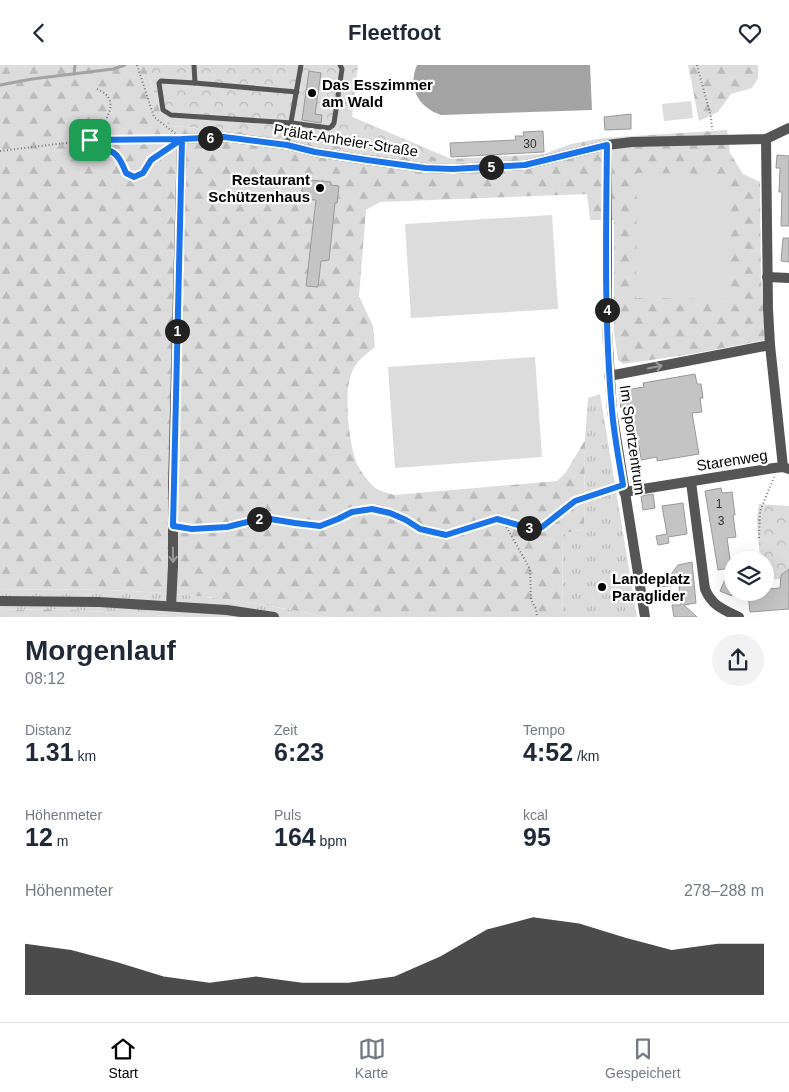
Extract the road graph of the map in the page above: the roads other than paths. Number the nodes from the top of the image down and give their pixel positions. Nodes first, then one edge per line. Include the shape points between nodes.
1 (194, 65) edge
2 (300, 65) edge
3 (340, 65) edge
4 (195, 83) junction
5 (297, 91) junction
6 (292, 123) junction
7 (789, 128) edge
8 (766, 139) junction
9 (287, 145) junction
10 (607, 145) junction
11 (767, 277) junction
12 (789, 278) edge
13 (770, 345) junction
14 (609, 376) junction
15 (783, 468) edge
16 (690, 482) junction
17 (624, 488) junction
18 (0, 601) edge
19 (171, 606) junction
20 (274, 617) edge
21 (645, 617) edge
22 (739, 617) edge

1 - 4 lane
2 - 5 lane
3 - 6 lane via 342,69 332,126 326,129
4 - 5 lane
4 - 6 lane via 161,81 163,110 171,115
5 - 6 lane
6 - 9 lane
7 - 8 street, Prälat-Anheier-Straße
8 - 10 street, Prälat-Anheier-Straße
8 - 11 street, Starenweg
9 - 10 street, Prälat-Anheier-Straße via 359,159 453,169 525,165
9 -> 19 street, Prälat-Anheier-Straße via 224,137 182,139
10 - 14 street, Im Sportzentrum
11 - 12 street
11 - 13 street, Starenweg
14 -> 13 street
13 - 15 street, Starenweg
14 - 17 street, Im Sportzentrum
15 - 16 street, Starenweg
16 - 17 street, Starenweg
16 - 22 street via 706,589 718,608
17 - 21 street, Im Sportzentrum
18 - 19 street via 98,601
19 - 20 street

